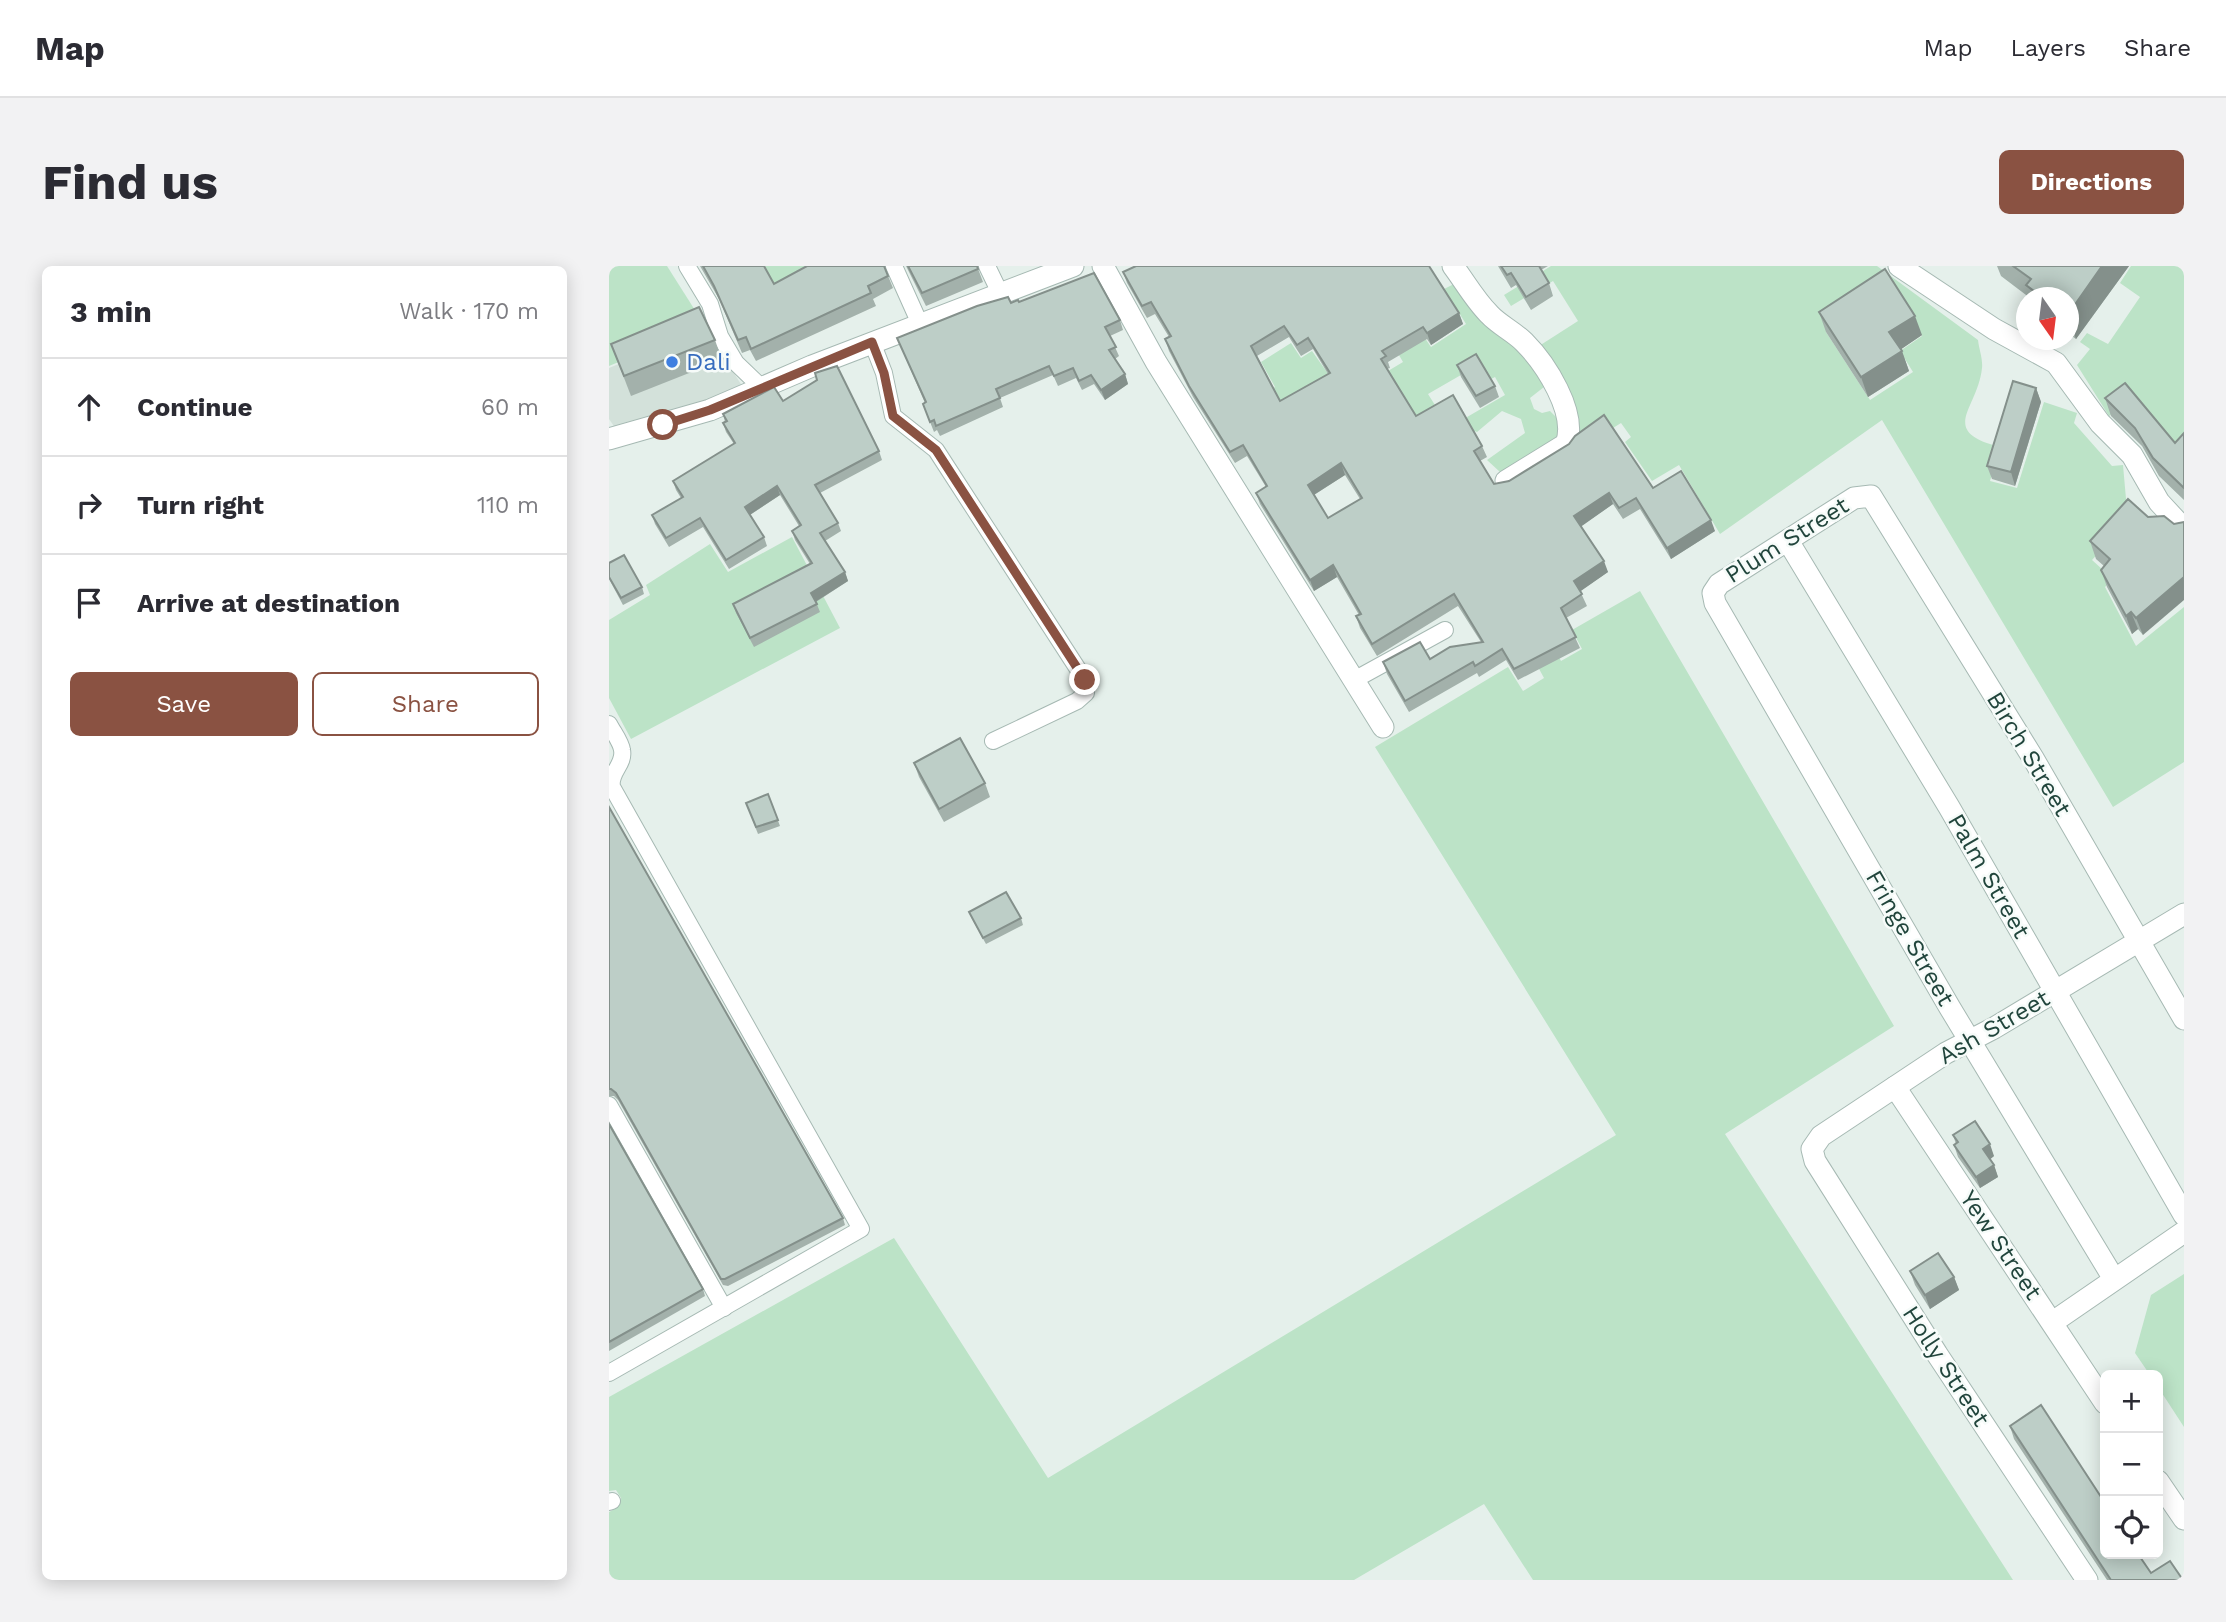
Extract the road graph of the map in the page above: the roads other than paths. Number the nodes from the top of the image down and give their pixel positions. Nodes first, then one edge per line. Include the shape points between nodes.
1 (687, 266) edge
2 (894, 266) edge
3 (987, 266) edge
4 (1073, 266) edge
5 (1103, 266) edge
6 (1453, 266) edge
7 (1899, 266) edge
8 (1000, 293) junction
9 (920, 324) junction
10 (872, 342) junction
11 (761, 387) junction
12 (612, 432) edge
13 (1506, 481) edge
14 (1866, 494) joint
15 (2184, 529) edge
16 (1788, 541) junction
17 (1713, 593) joint
18 (1445, 630) dead end
19 (1353, 680) junction
20 (609, 724) edge
21 (1383, 727) dead end
22 (993, 741) dead end
23 (611, 775) edge
24 (2184, 914) edge
25 (2139, 940) junction
26 (2055, 992) junction
27 (2184, 1019) edge
28 (1971, 1041) junction
29 (1895, 1087) junction
30 (609, 1105) edge
31 (1812, 1149) joint
32 (2184, 1215) edge
33 (2184, 1232) edge
34 (2114, 1279) junction
35 (724, 1308) junction
36 (2053, 1322) junction
37 (609, 1373) edge
38 (2100, 1395) edge
39 (2163, 1488) edge
40 (2184, 1519) edge
41 (2087, 1580) edge

1 - 11 lane via 736,363
2 - 9 lane
3 - 8 lane
4 - 8 street
5 - 19 street via 1156,362
6 - 13 street via 1488,313 1533,353 1570,427 1566,444
7 - 15 street via 1993,329 2056,363 2101,423 2132,455 2159,502
8 - 9 street
9 - 10 street
10 - 11 street
10 - 22 lane via 893,416 936,450 1085,680 1086,693 1077,701
11 - 12 street via 687,418
14 - 16 street, Plum Street
14 - 25 street, Birch Street via 1875,500 2033,758
16 - 17 street, Plum Street via 1719,584
16 - 26 street, Palm Street
17 - 28 street, Fringe Street
18 - 19 lane
19 - 21 street
20 - 23 lane via 622,748
23 - 35 lane via 612,787 860,1224 857,1233
24 - 25 street, Ash Street
25 - 26 street, Ash Street
25 - 27 street, Birch Street
26 - 28 street, Ash Street
26 - 32 street, Palm Street
28 - 29 street, Ash Street
28 - 34 street, Fringe Street
29 - 31 street, Ash Street via 1821,1136
29 - 36 street, Yew Street
30 - 35 lane
31 - 41 street, Holly Street via 1867,1246
33 - 34 street
34 - 36 street
35 - 37 lane
36 - 38 street, Yew Street
39 - 40 street

